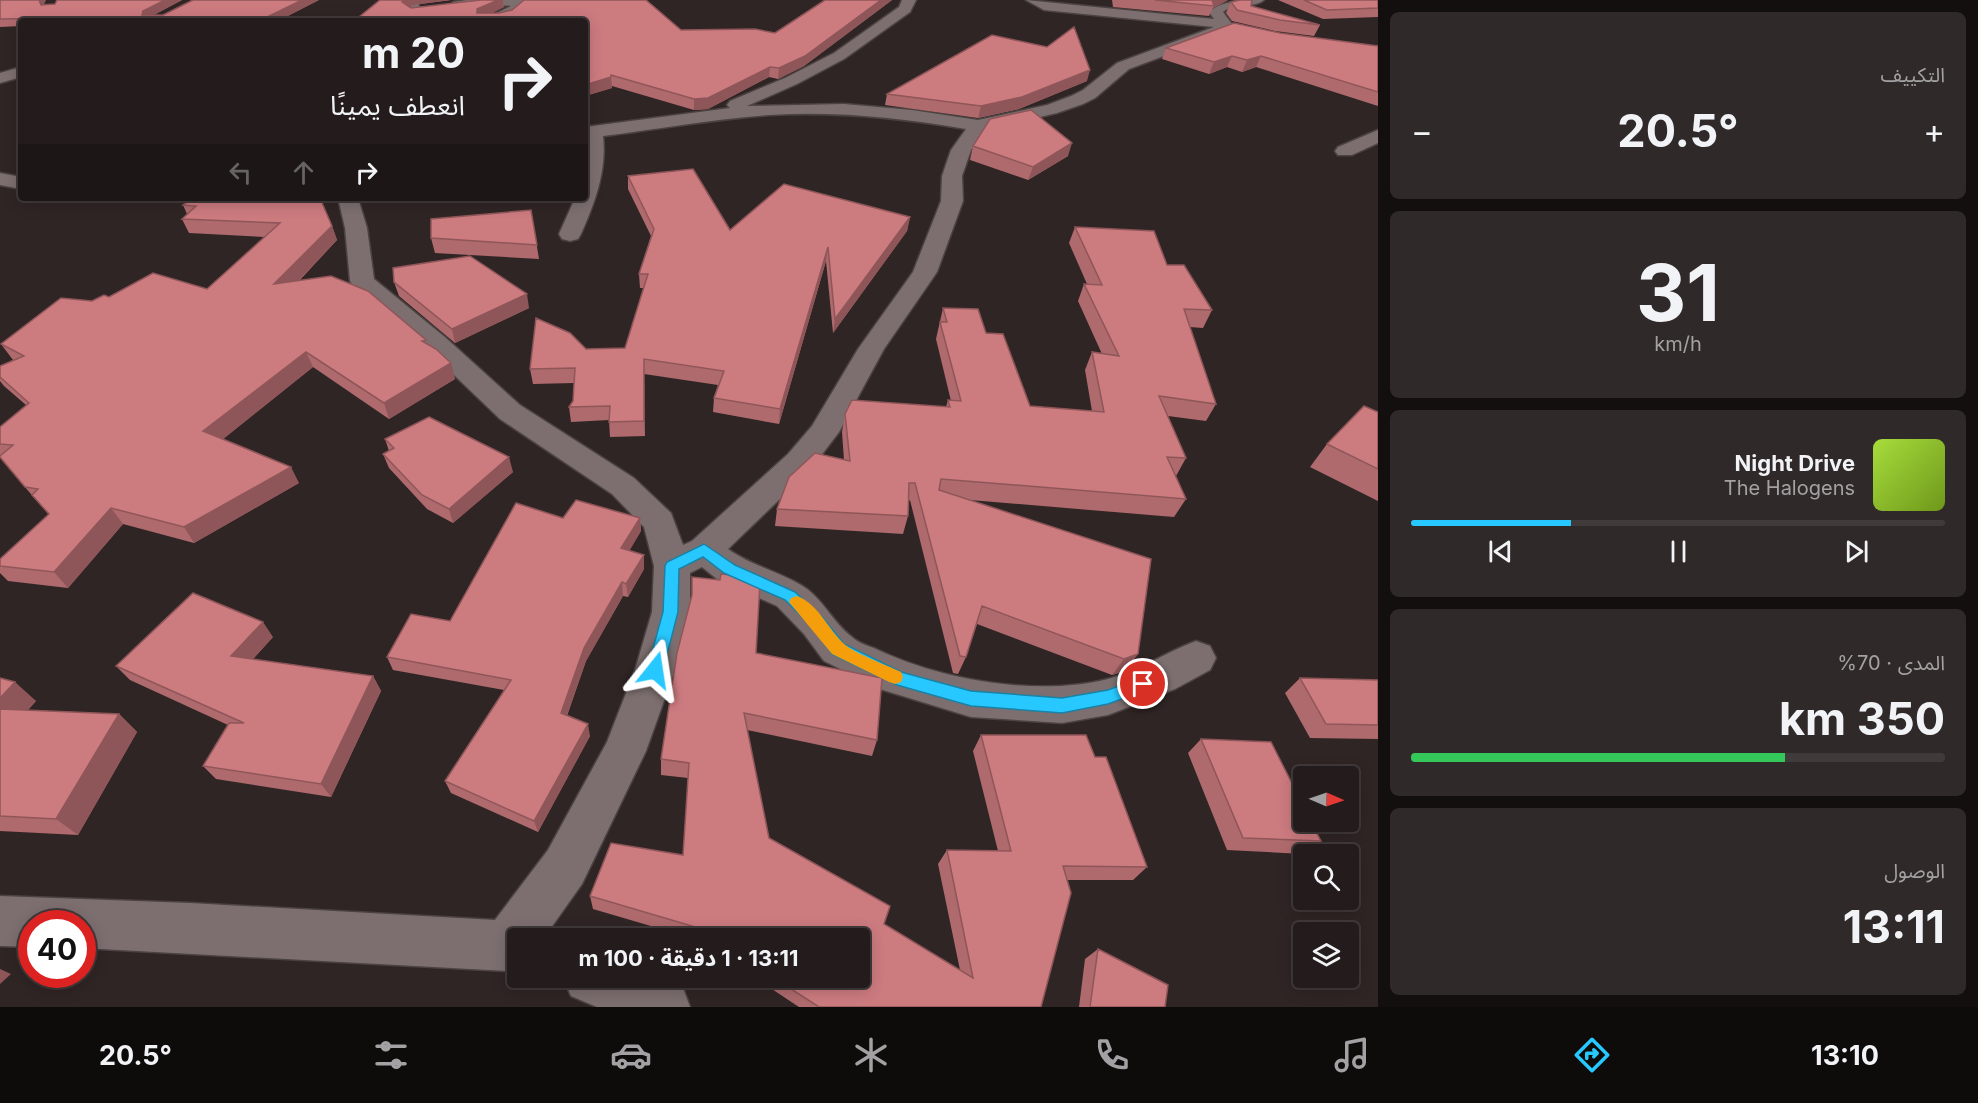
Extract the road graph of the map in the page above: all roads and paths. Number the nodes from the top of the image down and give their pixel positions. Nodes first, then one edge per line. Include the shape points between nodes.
1 (909, 0) edge
2 (1033, 0) edge
3 (1257, 0) edge
4 (1098, 6) edge
5 (441, 7) edge
6 (496, 18) edge
7 (1224, 23) junction
8 (18, 73) edge
9 (0, 78) edge
10 (719, 116) junction
11 (979, 126) junction
12 (589, 132) edge
13 (1378, 136) edge
14 (1345, 151) dead end
15 (0, 179) edge
16 (18, 182) edge
17 (588, 195) edge
18 (349, 201) edge
19 (585, 201) edge
20 (570, 234) dead end
21 (688, 558) junction
22 (1196, 658) dead end
23 (0, 921) edge
24 (525, 928) edge
25 (507, 948) edge
26 (615, 988) edge
27 (664, 1007) edge

1 - 10 street via 905,9 839,56 736,104
2 - 4 street via 1044,6
3 - 7 street via 1220,6
4 - 7 street
5 - 6 street via 501,0 519,3 509,14
7 - 11 street via 1123,66 1089,94 1067,104
8 - 9 street
10 - 11 street via 839,109
10 - 12 street
11 - 21 street via 962,150 952,176 952,201 925,272 871,349 824,432 799,462
12 - 17 street via 596,146
13 - 14 street
15 - 16 street
18 - 21 street via 362,281 510,412 623,486
19 - 20 street
21 - 22 street via 730,569 790,596 838,649 897,678 971,699 1062,705 1108,697 1161,677
21 - 24 street via 655,670 624,751 565,867
23 - 25 street via 173,926
26 - 27 street

